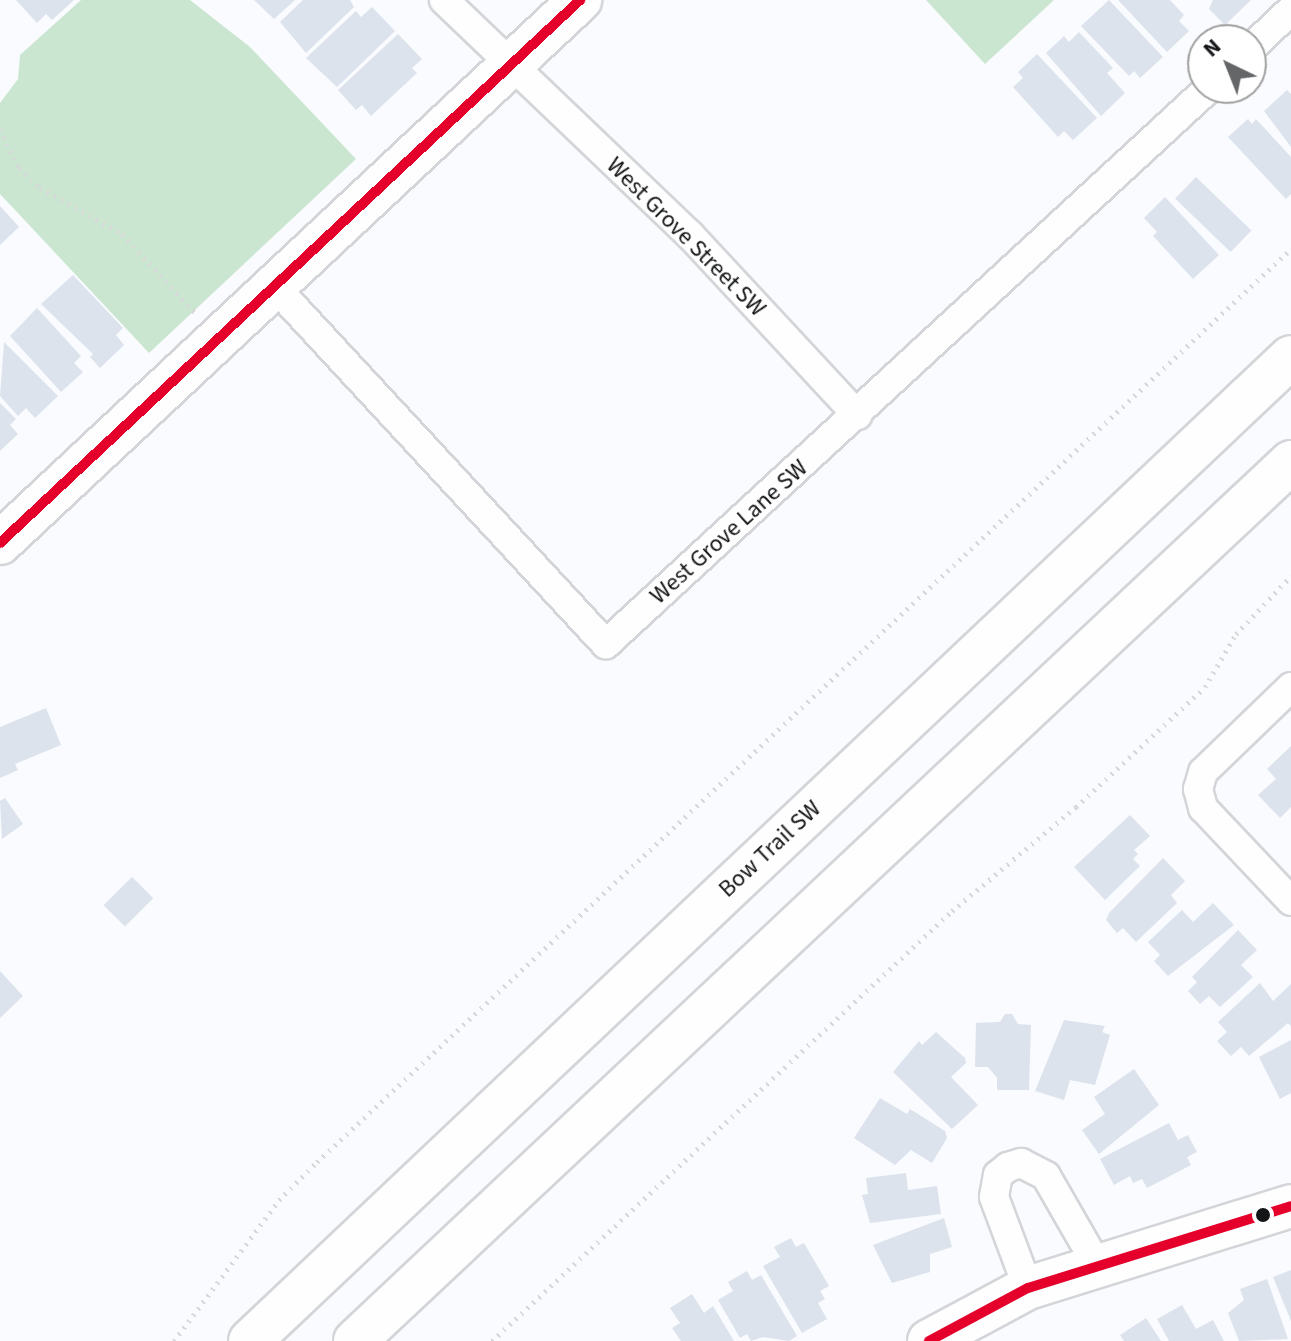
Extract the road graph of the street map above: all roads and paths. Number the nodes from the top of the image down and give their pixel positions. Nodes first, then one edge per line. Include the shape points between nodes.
1 (444, 0) edge
2 (580, 0) edge
3 (1291, 10) edge
4 (1267, 33) edge
5 (509, 66) junction
6 (1192, 104) edge
7 (0, 129) edge
8 (1291, 249) edge
9 (275, 287) junction
10 (218, 339) junction
11 (1291, 357) edge
12 (857, 415) junction
13 (1291, 462) edge
14 (0, 543) edge
15 (1291, 576) edge
16 (1291, 687) edge
17 (1291, 901) edge
18 (1291, 1206) edge
19 (1096, 1263) junction
20 (1028, 1288) junction
21 (174, 1341) edge
22 (250, 1341) edge
23 (355, 1341) edge
24 (492, 1341) edge
25 (929, 1341) edge

1 - 5 street, West Grove Street SW
2 - 5 main road
3 - 4 street
5 - 9 main road
5 - 12 street, West Grove Street SW via 690,235
6 - 12 street, West Grove Lane SW
7 - 10 path via 19,168 40,188 122,234
8 - 21 path via 317,1162 279,1200
9 - 10 main road
9 - 12 street, West Grove Lane SW via 606,644
10 - 14 main road
11 - 22 main road, Bow Trail SW
13 - 23 main road
15 - 24 path via 1236,634 1195,696 1076,807 952,911
16 - 17 street via 1203,772 1198,789 1203,808
18 - 19 main road
19 - 20 main road
19 - 20 street via 1046,1176 1021,1163 1008,1167 998,1175 994,1197
20 - 25 main road

